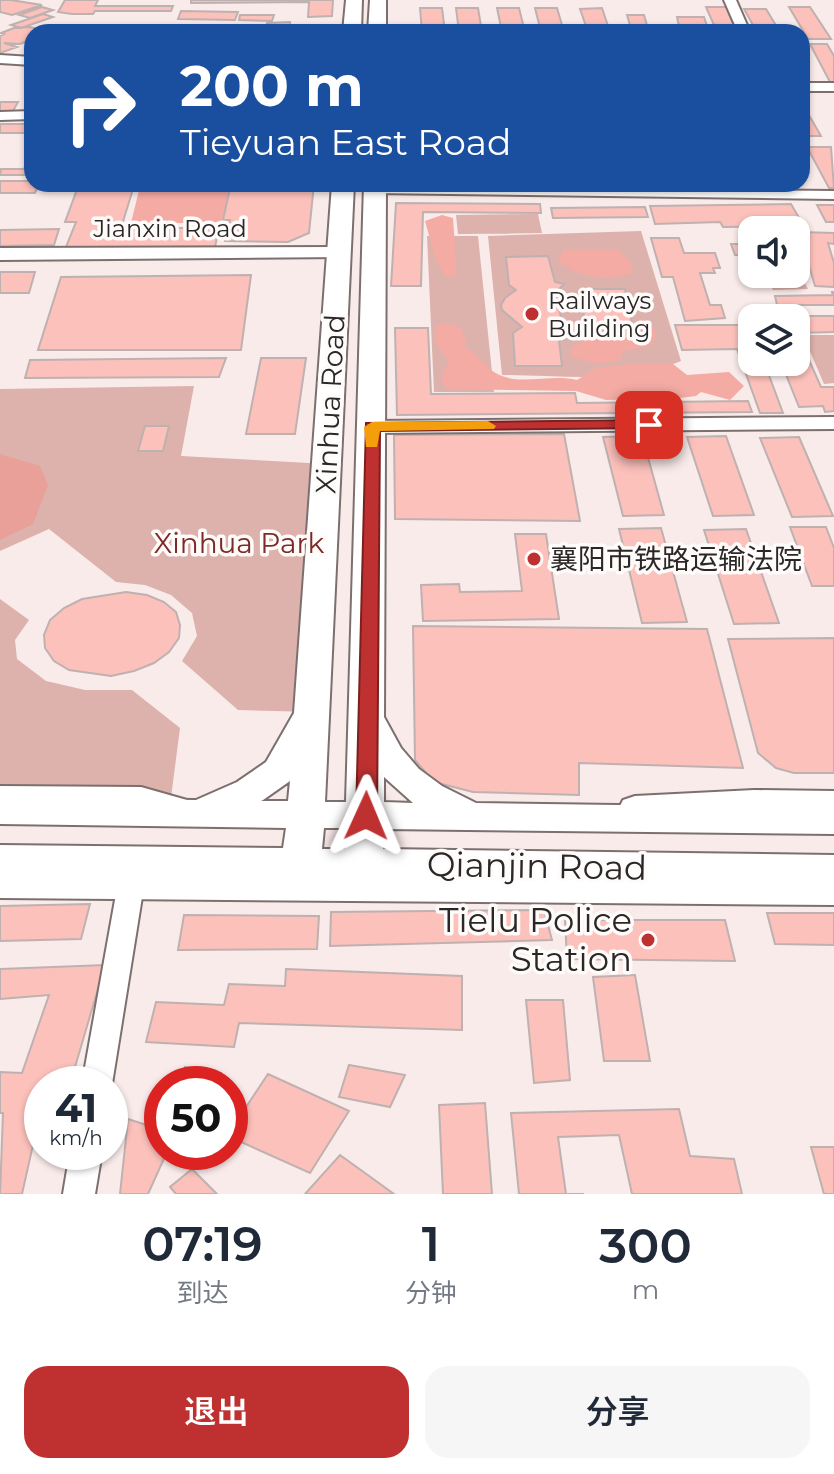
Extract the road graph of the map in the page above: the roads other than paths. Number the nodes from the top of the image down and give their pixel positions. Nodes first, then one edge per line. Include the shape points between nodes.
1 (354, 0) edge
2 (388, 0) edge
3 (730, 0) edge
4 (378, 16) edge
5 (352, 24) edge
6 (740, 24) edge
7 (0, 59) edge
8 (24, 60) edge
9 (810, 87) edge
10 (834, 87) edge
11 (24, 115) edge
12 (0, 116) edge
13 (343, 192) edge
14 (375, 192) edge
15 (662, 192) edge
16 (834, 195) edge
17 (339, 253) junction
18 (0, 254) edge
19 (834, 423) edge
20 (372, 427) junction
21 (312, 712) junction
22 (368, 719) junction
23 (0, 797) edge
24 (834, 802) edge
25 (0, 811) edge
26 (194, 813) junction
27 (306, 815) junction
28 (366, 816) junction
29 (479, 817) junction
30 (834, 821) edge
31 (0, 859) edge
32 (301, 863) junction
33 (364, 864) junction
34 (834, 869) edge
35 (132, 874) junction
36 (0, 885) edge
37 (834, 892) edge
38 (100, 1066) edge
39 (83, 1170) edge
40 (79, 1194) edge

1 - 5 main road
2 - 4 main road
3 - 6 street
7 - 8 street
9 - 10 street
11 - 12 street
13 - 17 main road, Xinhua Road
14 - 20 main road, Xinhua Road
15 - 16 street
17 - 18 street, Jianxin Road
17 - 21 main road, Xinhua Road
19 - 20 street
20 - 22 main road, Xinhua Road
21 - 26 main road via 279,771 250,791
21 - 27 main road, Xinhua Road
22 - 28 main road, Xinhua Road
22 - 29 main road via 388,761 420,793
23 - 26 street via 141,798
24 - 29 street via 754,801
25 - 26 main road, Qianjin Road
26 - 27 main road, Qianjin Road
27 - 28 main road, Qianjin Road
27 - 32 main road, Xinhua Road
28 - 29 main road, Qianjin Road
28 - 33 main road, Xinhua Road
29 - 30 main road, Qianjin Road
31 - 35 main road, Qianjin Road
32 - 33 main road, Qianjin Road
32 - 35 main road, Qianjin Road
33 - 34 main road, Qianjin Road
35 - 36 street
35 - 37 street
35 - 38 street
39 - 40 street

